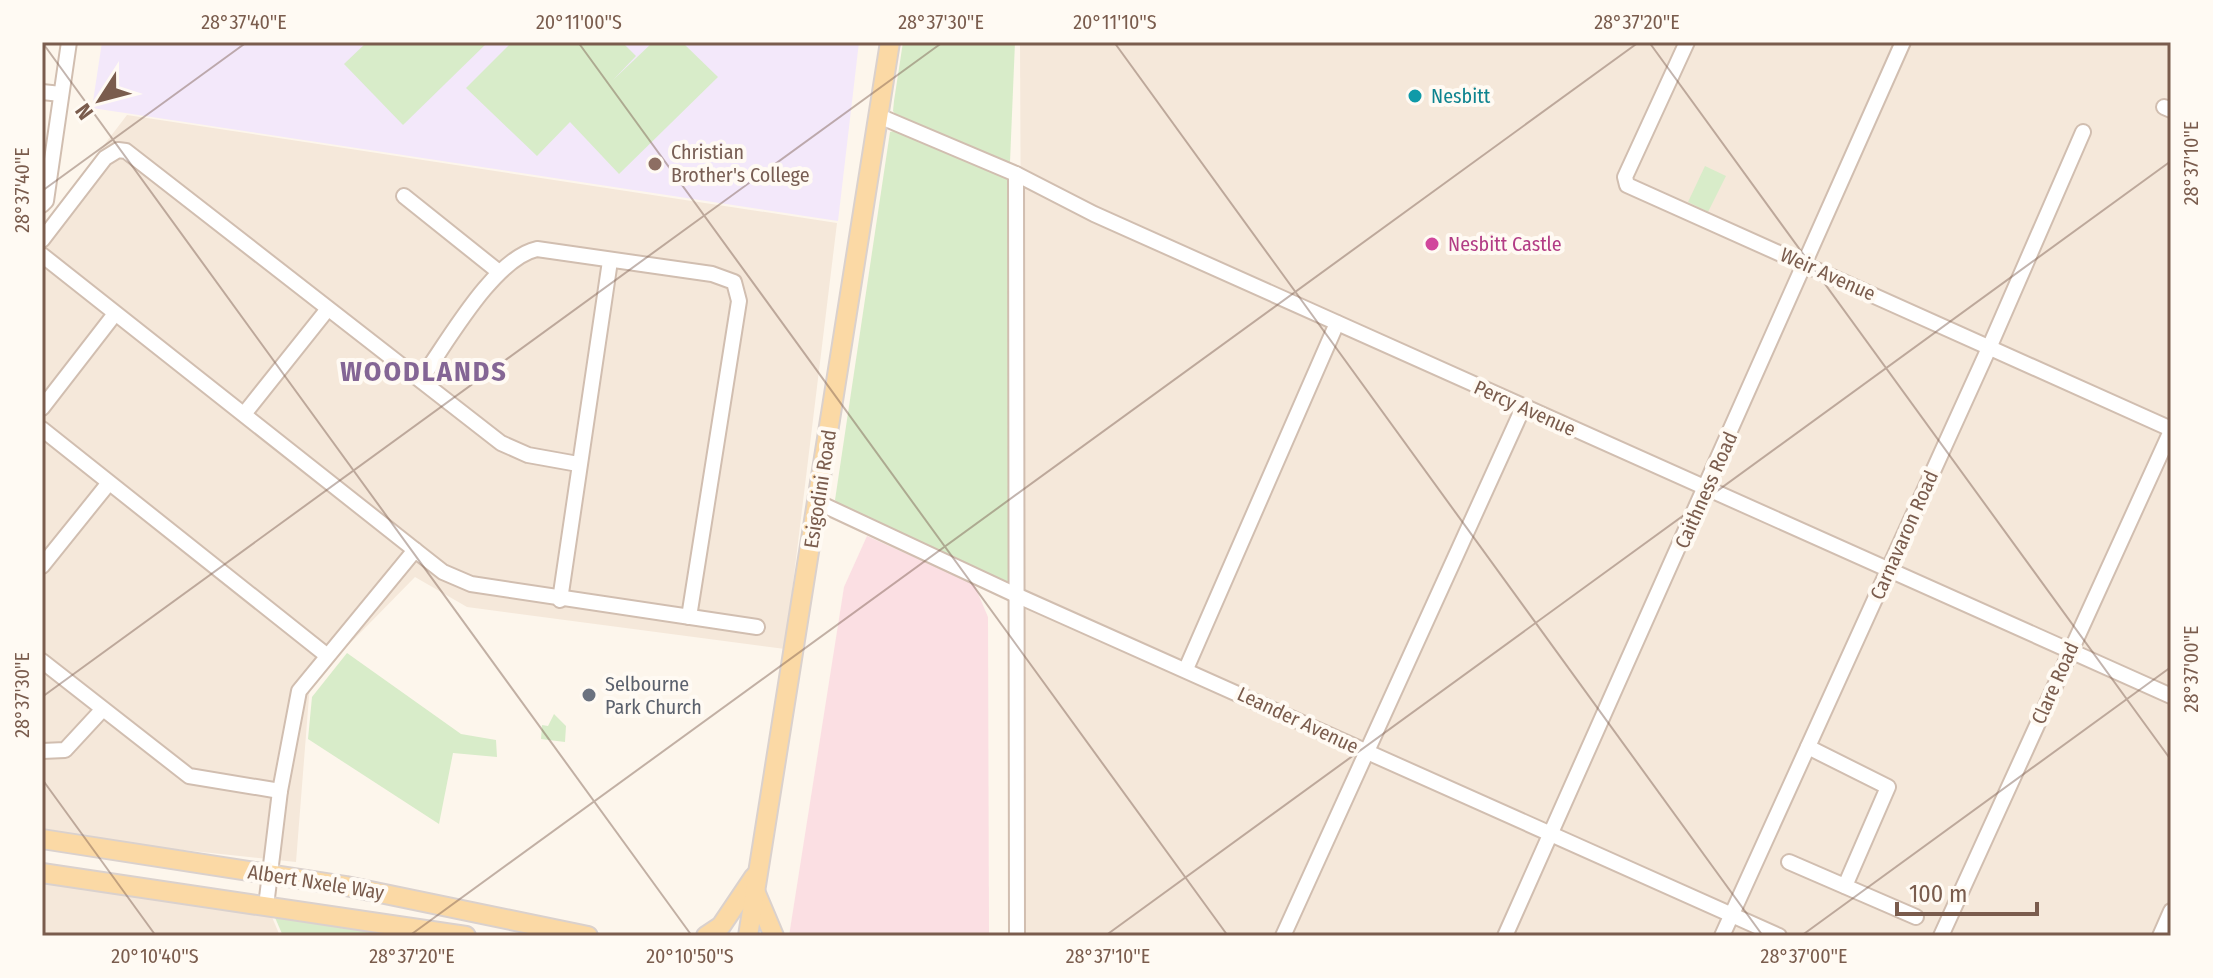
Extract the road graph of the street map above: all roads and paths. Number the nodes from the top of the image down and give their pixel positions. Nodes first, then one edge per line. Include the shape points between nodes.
1 (69, 42) edge
2 (890, 42) edge
3 (1903, 42) edge
4 (1682, 44) edge
5 (42, 92) edge
6 (61, 94) junction
7 (879, 116) junction
8 (2083, 132) dead end
9 (1016, 174) junction
10 (404, 196) dead end
11 (42, 205) edge
12 (42, 240) edge
13 (42, 255) edge
14 (610, 261) junction
15 (1805, 263) junction
16 (499, 272) junction
17 (327, 310) junction
18 (114, 315) junction
19 (1337, 323) junction
20 (1989, 348) junction
21 (421, 379) junction
22 (42, 408) edge
23 (1523, 408) junction
24 (244, 414) junction
25 (42, 429) edge
26 (2171, 430) edge
27 (578, 464) junction
28 (108, 484) junction
29 (1706, 487) junction
30 (817, 502) junction
31 (415, 550) junction
32 (42, 566) edge
33 (1889, 568) junction
34 (1016, 595) junction
35 (560, 600) junction
36 (689, 617) junction
37 (757, 627) dead end
38 (2069, 650) junction
39 (325, 654) junction
40 (42, 661) edge
41 (1186, 669) junction
42 (2171, 696) edge
43 (102, 710) junction
44 (1808, 747) junction
45 (42, 751) edge
46 (1367, 752) junction
47 (280, 791) junction
48 (1551, 833) junction
49 (42, 839) edge
50 (1789, 862) dead end
51 (759, 870) junction
52 (42, 873) edge
53 (270, 874) junction
54 (1845, 886) junction
55 (755, 891) junction
56 (266, 906) junction
57 (2171, 911) edge
58 (1732, 914) junction
59 (1916, 917) dead end
60 (466, 936) edge
61 (588, 936) edge
62 (706, 936) edge
63 (748, 936) edge
64 (774, 936) edge
65 (1017, 936) edge
66 (1283, 936) edge
67 (1505, 936) edge
68 (1722, 936) edge
69 (1779, 936) edge
70 (1941, 936) edge
71 (2160, 936) edge

1 - 6 street
2 - 7 main road, Esigodini Road
3 - 15 street, Caithness Road
4 - 15 street, Weir Avenue via 1625,177 1627,185
5 - 6 street
6 - 11 street
7 - 9 street, Percy Avenue
7 - 30 main road, Esigodini Road
8 - 20 street, Carnavaron Road
9 - 19 street, Percy Avenue
9 - 34 street
10 - 16 street
12 - 17 street via 105,158 126,151
13 - 18 street
14 - 16 street via 537,249
14 - 27 street
14 - 36 street via 726,277 739,290
15 - 20 street, Weir Avenue
15 - 29 street, Caithness Road
16 - 21 street
17 - 21 street
17 - 24 street
18 - 22 street
18 - 24 street
19 - 23 street, Percy Avenue
19 - 41 street
20 - 26 street, Weir Avenue
20 - 33 street, Carnavaron Road
21 - 27 street via 514,450
23 - 29 street, Percy Avenue
23 - 46 street
24 - 31 street
25 - 28 street
26 - 38 street, Clare Road
27 - 35 street
28 - 32 street
28 - 39 street
29 - 33 street, Percy Avenue
29 - 48 street, Caithness Road
30 - 34 street, Leander Avenue
30 - 51 main road, Esigodini Road
31 - 35 street via 443,572 471,584
31 - 39 street
33 - 38 street, Percy Avenue
33 - 44 street, Carnavaron Road
34 - 41 street, Leander Avenue
34 - 65 street
35 - 36 street
36 - 37 street
38 - 42 street, Percy Avenue
38 - 70 street, Clare Road
39 - 47 street via 299,691
40 - 43 street
41 - 46 street, Leander Avenue
43 - 45 street via 65,750
43 - 47 street via 189,776
44 - 54 street via 1888,787
44 - 58 street, Carnavaron Road
46 - 48 street, Leander Avenue
46 - 66 street
47 - 53 street
48 - 58 street, Leander Avenue
48 - 67 street, Caithness Road
49 - 53 main road, Albert Nxele Way
50 - 54 street
51 - 55 main road, Esigodini Road
51 - 62 main road via 735,909
52 - 56 main road, Albert Nxele Way
53 - 56 street
53 - 61 main road, Albert Nxele Way via 431,901
54 - 59 street
55 - 63 main road, Esigodini Road
55 - 64 main road
56 - 60 main road, Albert Nxele Way
57 - 71 street
58 - 68 street, Carnavaron Road
58 - 69 street, Leander Avenue

